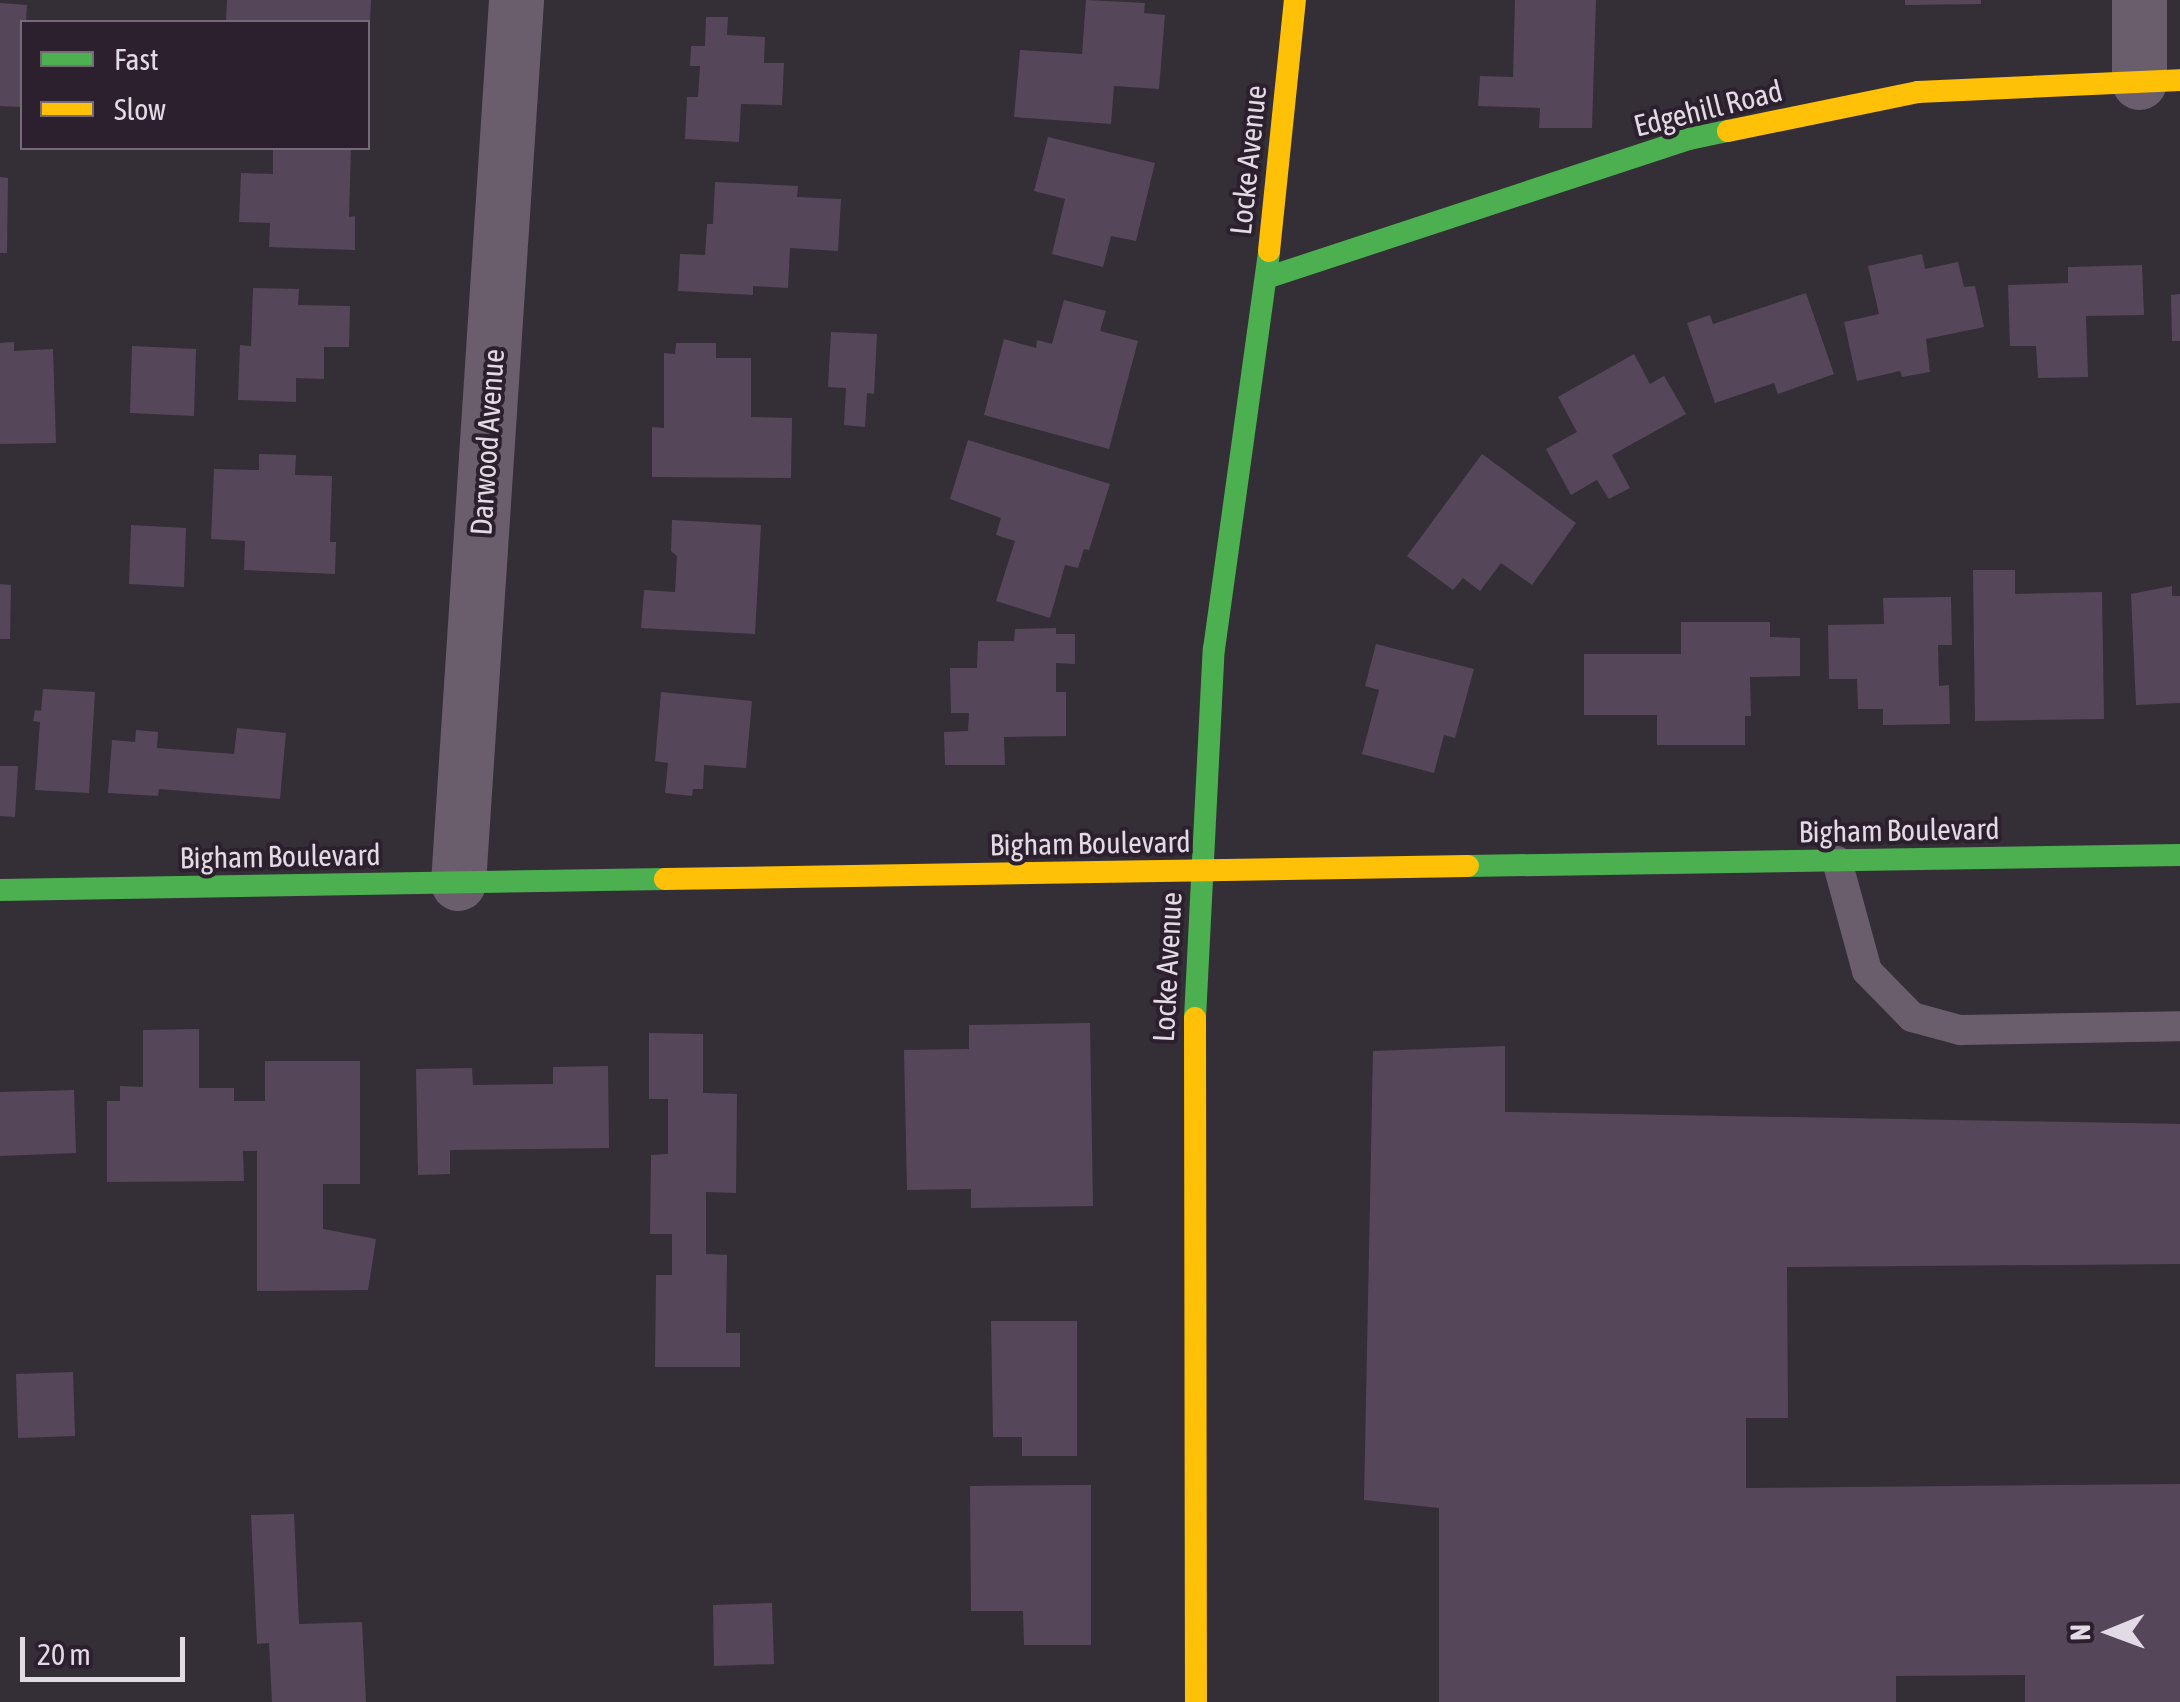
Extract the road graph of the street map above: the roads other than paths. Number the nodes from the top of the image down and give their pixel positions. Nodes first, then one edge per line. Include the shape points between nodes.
1 (516, 0) edge
2 (1295, 0) edge
3 (2139, 0) edge
4 (2160, 81) edge
5 (1266, 278) junction
6 (2180, 855) edge
7 (1837, 861) junction
8 (1202, 871) junction
9 (458, 883) junction
10 (0, 890) edge
11 (2180, 1026) edge
12 (1196, 1702) edge

1 - 9 street, Darwood Avenue
2 - 5 street, Locke Avenue
3 - 4 street
4 - 5 street, Edgehill Road via 1918,92 1690,139
5 - 8 street, Locke Avenue via 1214,649
6 - 7 street, Bigham Boulevard
7 - 8 street, Bigham Boulevard
7 - 11 lane via 1867,971 1912,1017 1960,1030
8 - 9 street, Bigham Boulevard
8 - 12 street, Locke Avenue via 1192,1046
9 - 10 street, Bigham Boulevard

